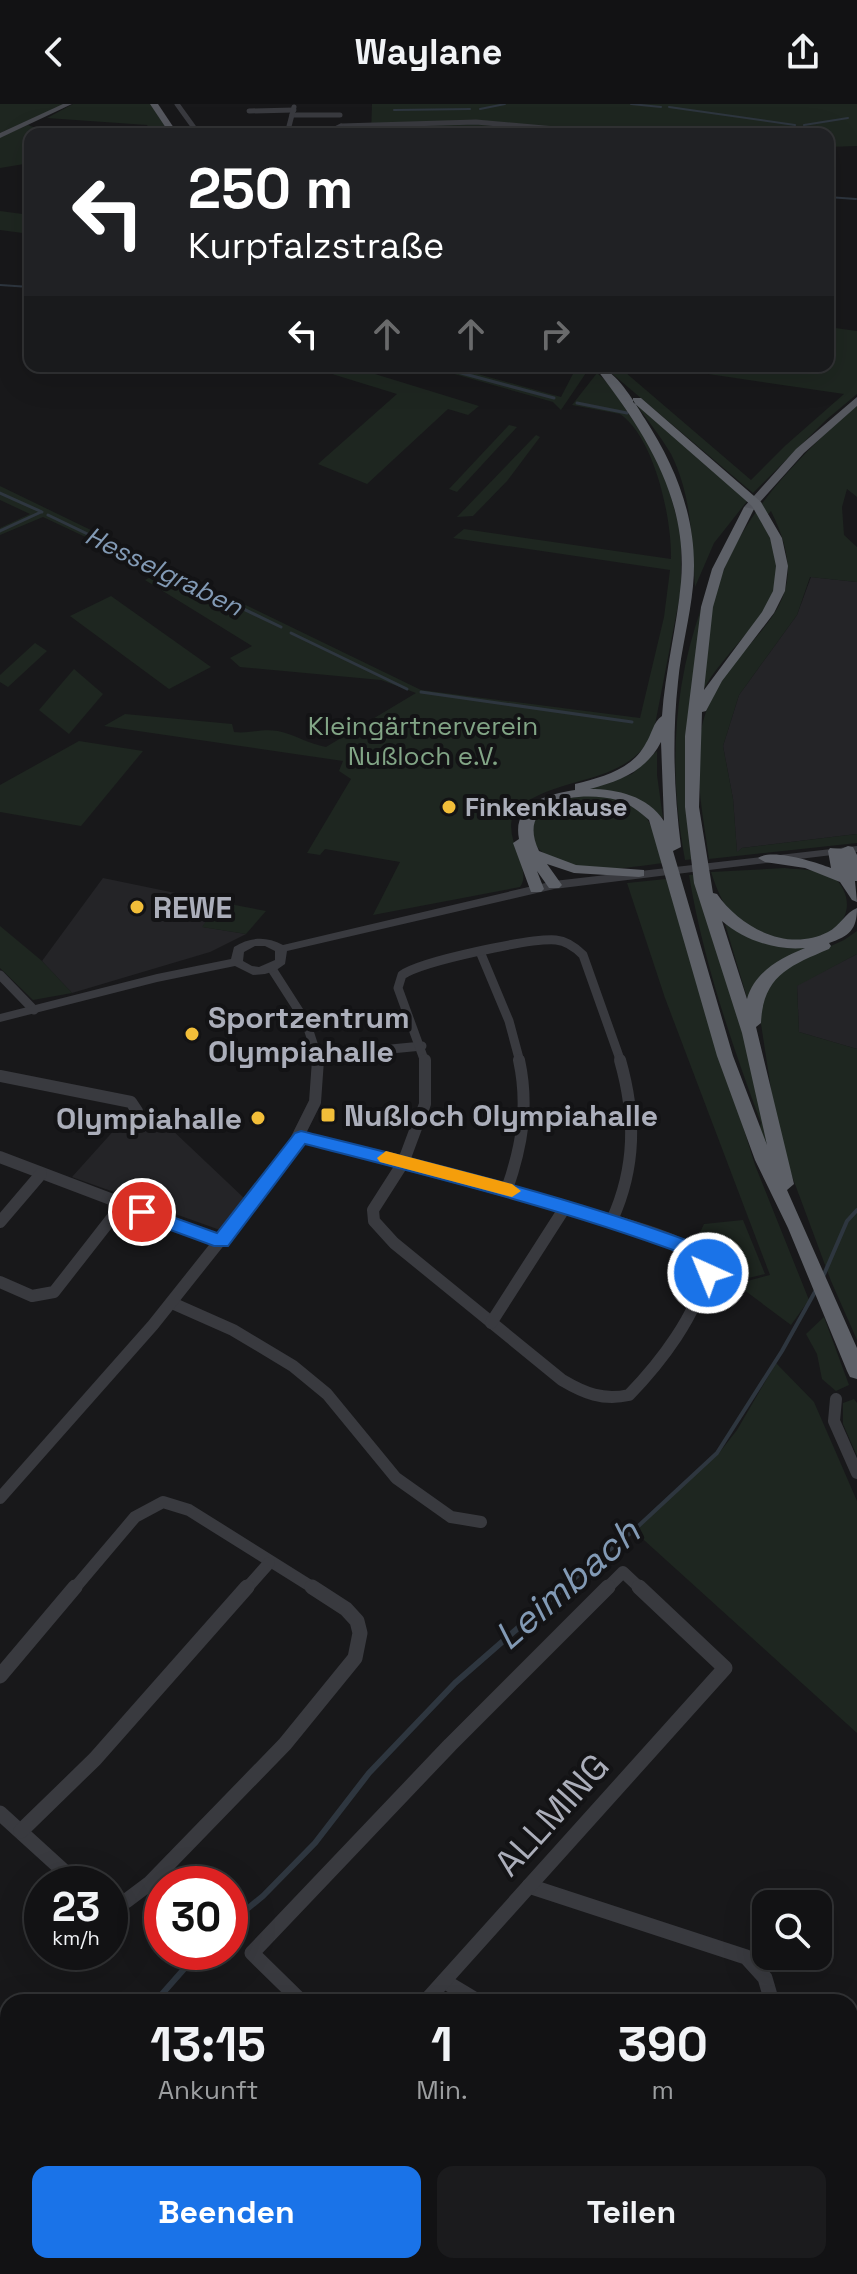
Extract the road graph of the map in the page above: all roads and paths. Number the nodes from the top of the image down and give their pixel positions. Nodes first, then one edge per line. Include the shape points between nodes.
1 (69, 104) edge
2 (154, 104) edge
3 (177, 104) edge
4 (339, 104) edge
5 (294, 109) edge
6 (249, 111) dead end
7 (340, 115) junction
8 (341, 126) joint
9 (170, 128) edge
10 (194, 128) edge
11 (544, 128) edge
12 (0, 136) edge
13 (602, 372) edge
14 (604, 372) edge
15 (857, 400) edge
16 (748, 509) junction
17 (673, 671) junction
18 (670, 694) junction
19 (692, 736) junction
20 (847, 850) edge
21 (535, 854) junction
22 (765, 858) junction
23 (643, 873) junction
24 (853, 878) edge
25 (702, 883) junction
26 (554, 885) junction
27 (536, 889) junction
28 (857, 897) edge
29 (857, 913) edge
30 (687, 921) junction
31 (857, 926) edge
32 (281, 949) junction
33 (481, 954) junction
34 (237, 962) junction
35 (272, 969) junction
36 (0, 975) edge
37 (34, 1010) junction
38 (0, 1018) edge
39 (750, 1033) junction
40 (422, 1046) junction
41 (319, 1056) junction
42 (0, 1076) edge
43 (137, 1111) dead end
44 (301, 1137) junction
45 (0, 1157) edge
46 (404, 1162) junction
47 (41, 1174) junction
48 (507, 1189) junction
49 (122, 1205) junction
50 (566, 1206) junction
51 (612, 1220) junction
52 (0, 1222) edge
53 (797, 1228) junction
54 (221, 1241) junction
55 (0, 1282) edge
56 (172, 1303) junction
57 (491, 1323) junction
58 (857, 1371) edge
59 (836, 1399) dead end
60 (857, 1473) edge
61 (0, 1498) edge
62 (481, 1522) dead end
63 (269, 1563) junction
64 (4, 1666) edge
65 (3, 1820) edge
66 (21, 1831) junction
67 (59, 1866) edge
68 (529, 1886) junction
69 (128, 1899) edge
70 (444, 1981) junction
71 (294, 1994) edge
72 (432, 1994) edge
73 (466, 1994) edge
74 (770, 1994) edge

1 - 12 main road
2 - 9 main road
3 - 10 street
4 - 7 street
5 - 6 street
5 - 7 street
7 - 8 street
8 - 11 street via 476,122
13 - 17 highway via 650,432 683,517 688,567
14 - 19 highway via 739,486 777,537 783,566 777,597 708,690
15 - 16 main road via 800,451
16 - 17 highway via 704,578
16 - 19 highway via 710,592
17 - 18 highway
18 - 27 highway via 656,742 637,765 612,778 554,794 527,810 519,838
18 - 30 highway via 668,784
19 - 25 highway via 692,807
20 - 22 street
20 - 24 highway via 837,865
21 - 23 highway via 574,869
21 - 26 highway
21 - 30 highway via 525,826 547,801 595,792 630,800 656,819
22 - 23 street
22 - 24 highway
23 - 26 street
24 - 28 highway
25 - 29 highway via 729,920 772,940 793,943 832,937 843,932
25 - 39 highway
26 - 27 street
27 - 32 street
30 - 53 highway via 725,1056 764,1160
31 - 39 highway via 766,978 752,1007
32 - 34 street via 267,942 248,943 236,953
32 - 35 street via 283,958
33 - 40 street via 412,969 398,981
33 - 48 street via 500,993 521,1064 522,1142
33 - 51 street via 549,939 568,943 583,955 629,1098 631,1158
34 - 35 street via 251,971
34 - 37 street
35 - 41 street via 302,1015
36 - 37 street
37 - 38 street
39 - 53 highway
40 - 41 street
40 - 46 street via 425,1104
41 - 44 street via 319,1088
42 - 43 street via 131,1102
44 - 46 street
44 - 54 street
45 - 47 street
46 - 48 street
46 - 57 street via 378,1199 374,1221
47 - 49 street
47 - 52 street
48 - 50 street
49 - 54 street
49 - 55 street via 54,1292 32,1296
50 - 51 street
50 - 57 street
51 - 57 street via 690,1249 708,1273 677,1331 629,1395 589,1396
53 - 58 highway
54 - 56 street
56 - 61 street via 107,1383
56 - 62 street via 233,1330 293,1366 327,1394 396,1478 451,1517
59 - 60 street via 834,1421
63 - 64 street via 189,1510 163,1502 151,1506 135,1517
63 - 66 street via 95,1759
63 - 69 street via 351,1615 360,1633 355,1658 285,1744
65 - 66 street
66 - 67 street
68 - 70 street, ALLMING
68 - 71 street, ALLMING via 725,1668 623,1572 252,1953
68 - 74 street via 746,1957 765,1978
70 - 72 street, ALLMING
70 - 73 street

